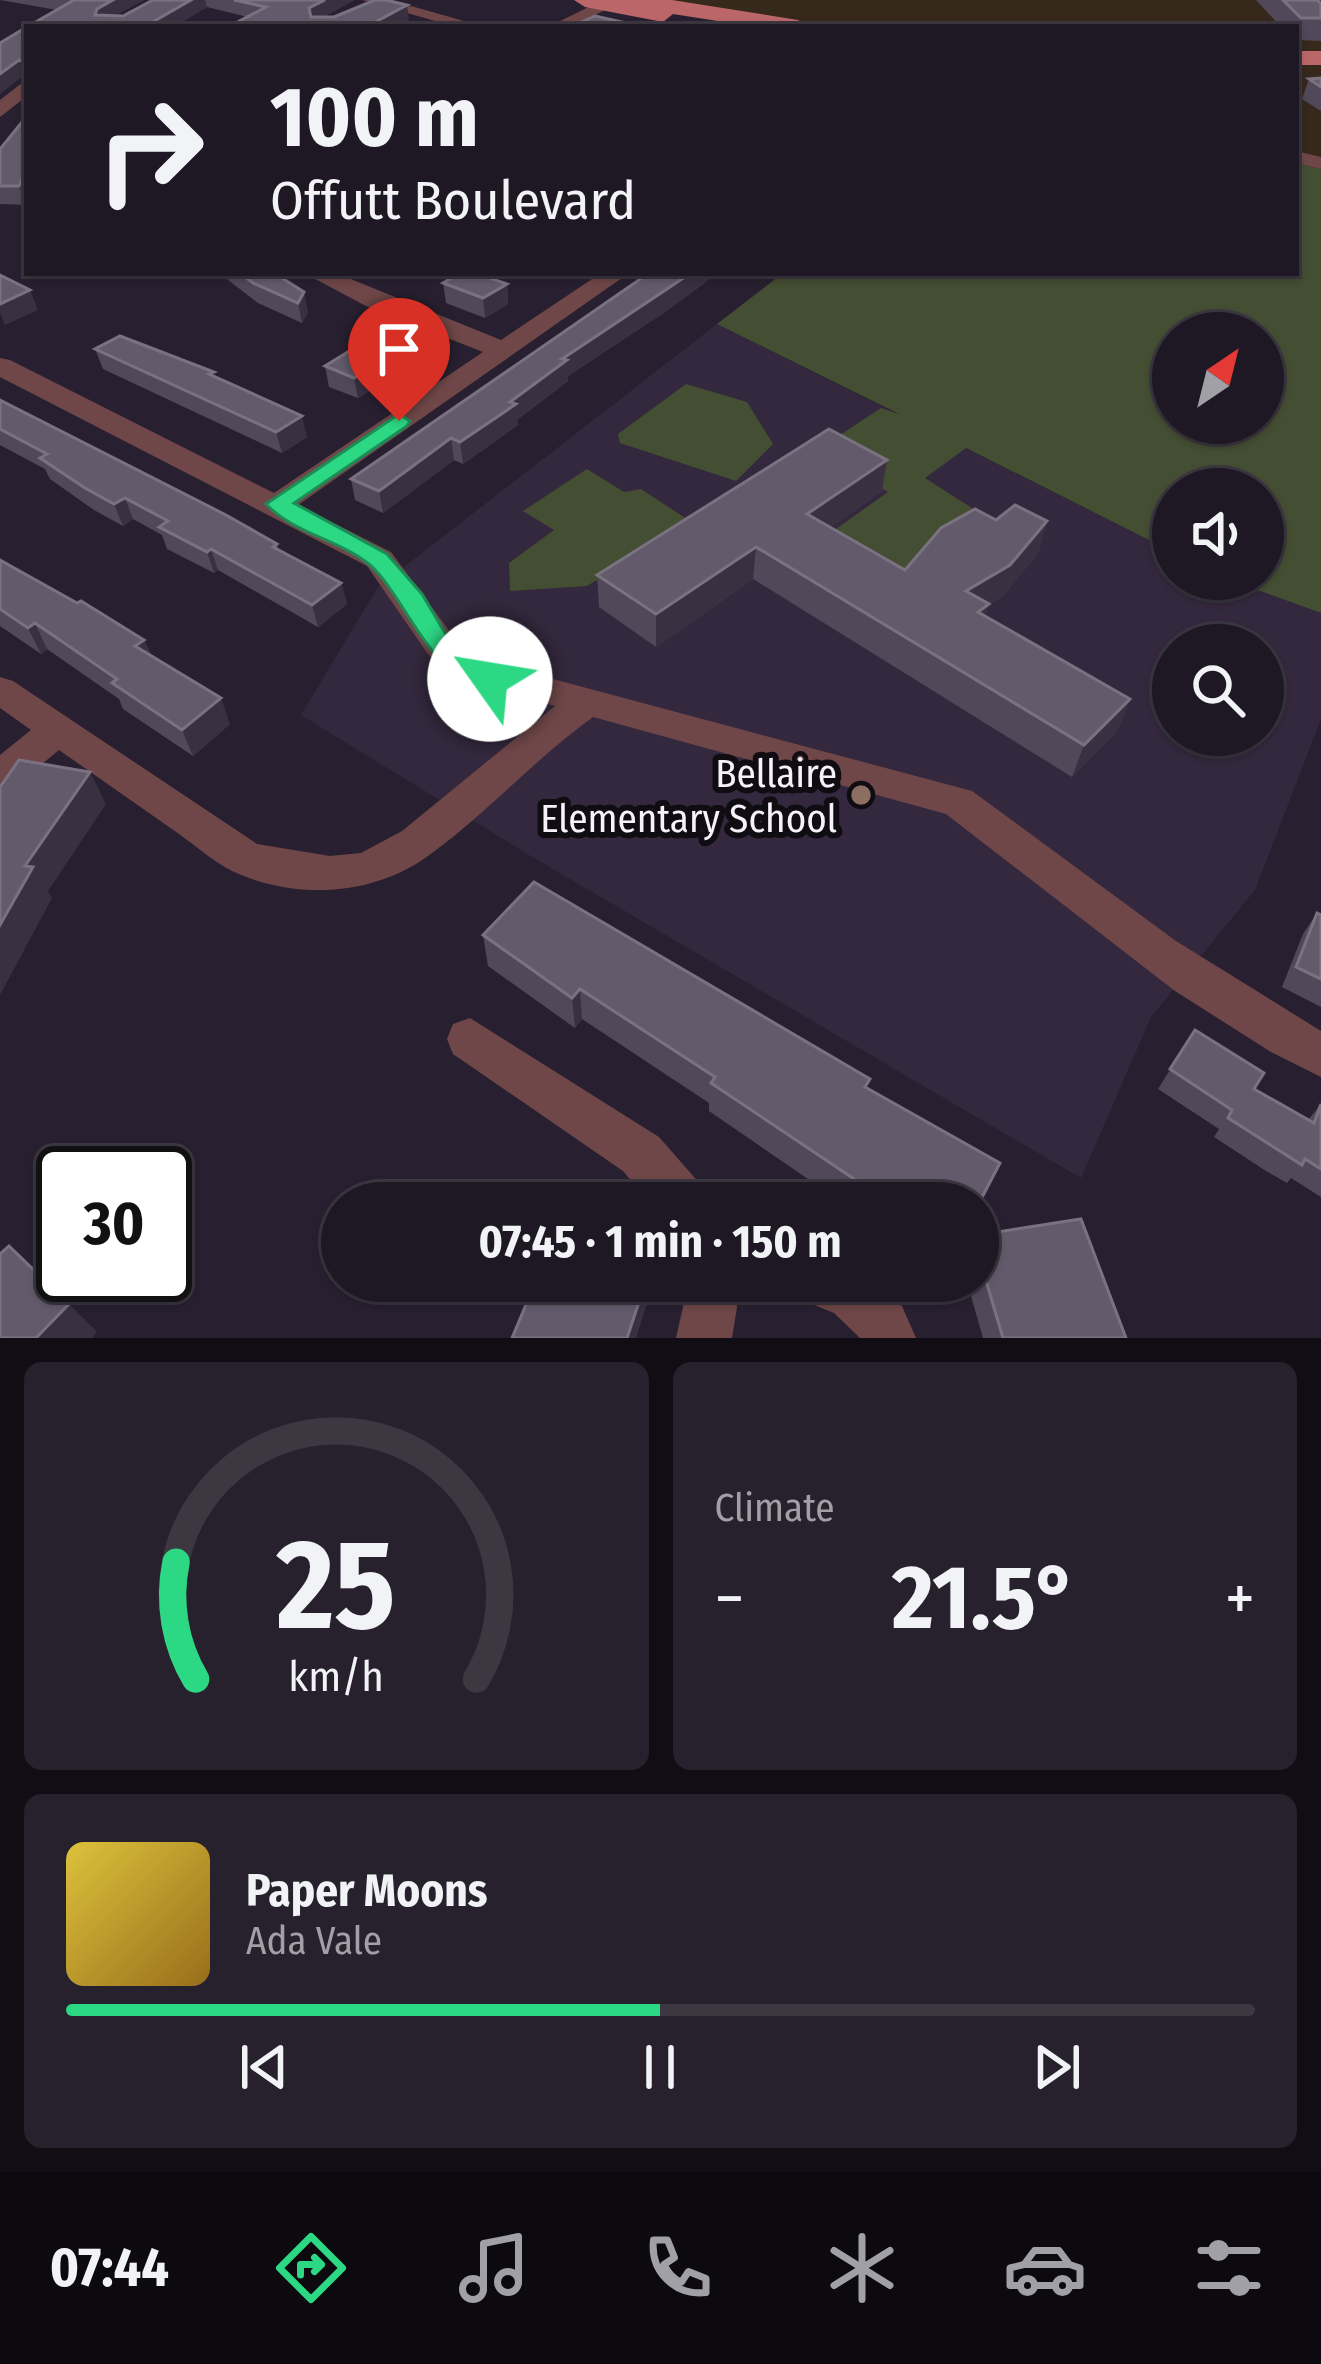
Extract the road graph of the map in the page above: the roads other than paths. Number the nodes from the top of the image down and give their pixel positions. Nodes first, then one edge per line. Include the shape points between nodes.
1 (610, 1) edge
2 (370, 4) edge
3 (462, 24) edge
4 (563, 24) edge
5 (721, 24) edge
6 (776, 24) edge
7 (24, 88) edge
8 (0, 111) edge
9 (322, 276) edge
10 (613, 276) edge
11 (503, 350) junction
12 (0, 366) edge
13 (278, 504) junction
14 (0, 691) edge
15 (586, 703) junction
16 (58, 730) junction
17 (0, 776) edge
18 (470, 1039) dead end
19 (1321, 1055) edge
20 (665, 1182) edge
21 (709, 1302) edge
22 (865, 1302) edge
23 (704, 1338) edge
24 (888, 1338) edge

1 - 4 street
1 - 5 main road
1 - 6 main road
2 - 3 street
7 - 8 street
9 - 11 street
10 - 11 street
11 - 13 street
12 - 13 street
13 - 15 street via 379,559 430,636 466,669
14 - 16 street
15 - 16 street via 503,766 424,842 332,875 245,858
15 - 19 street via 958,802 1141,943
16 - 17 street
18 - 20 street via 640,1154
21 - 23 street
22 - 24 street

